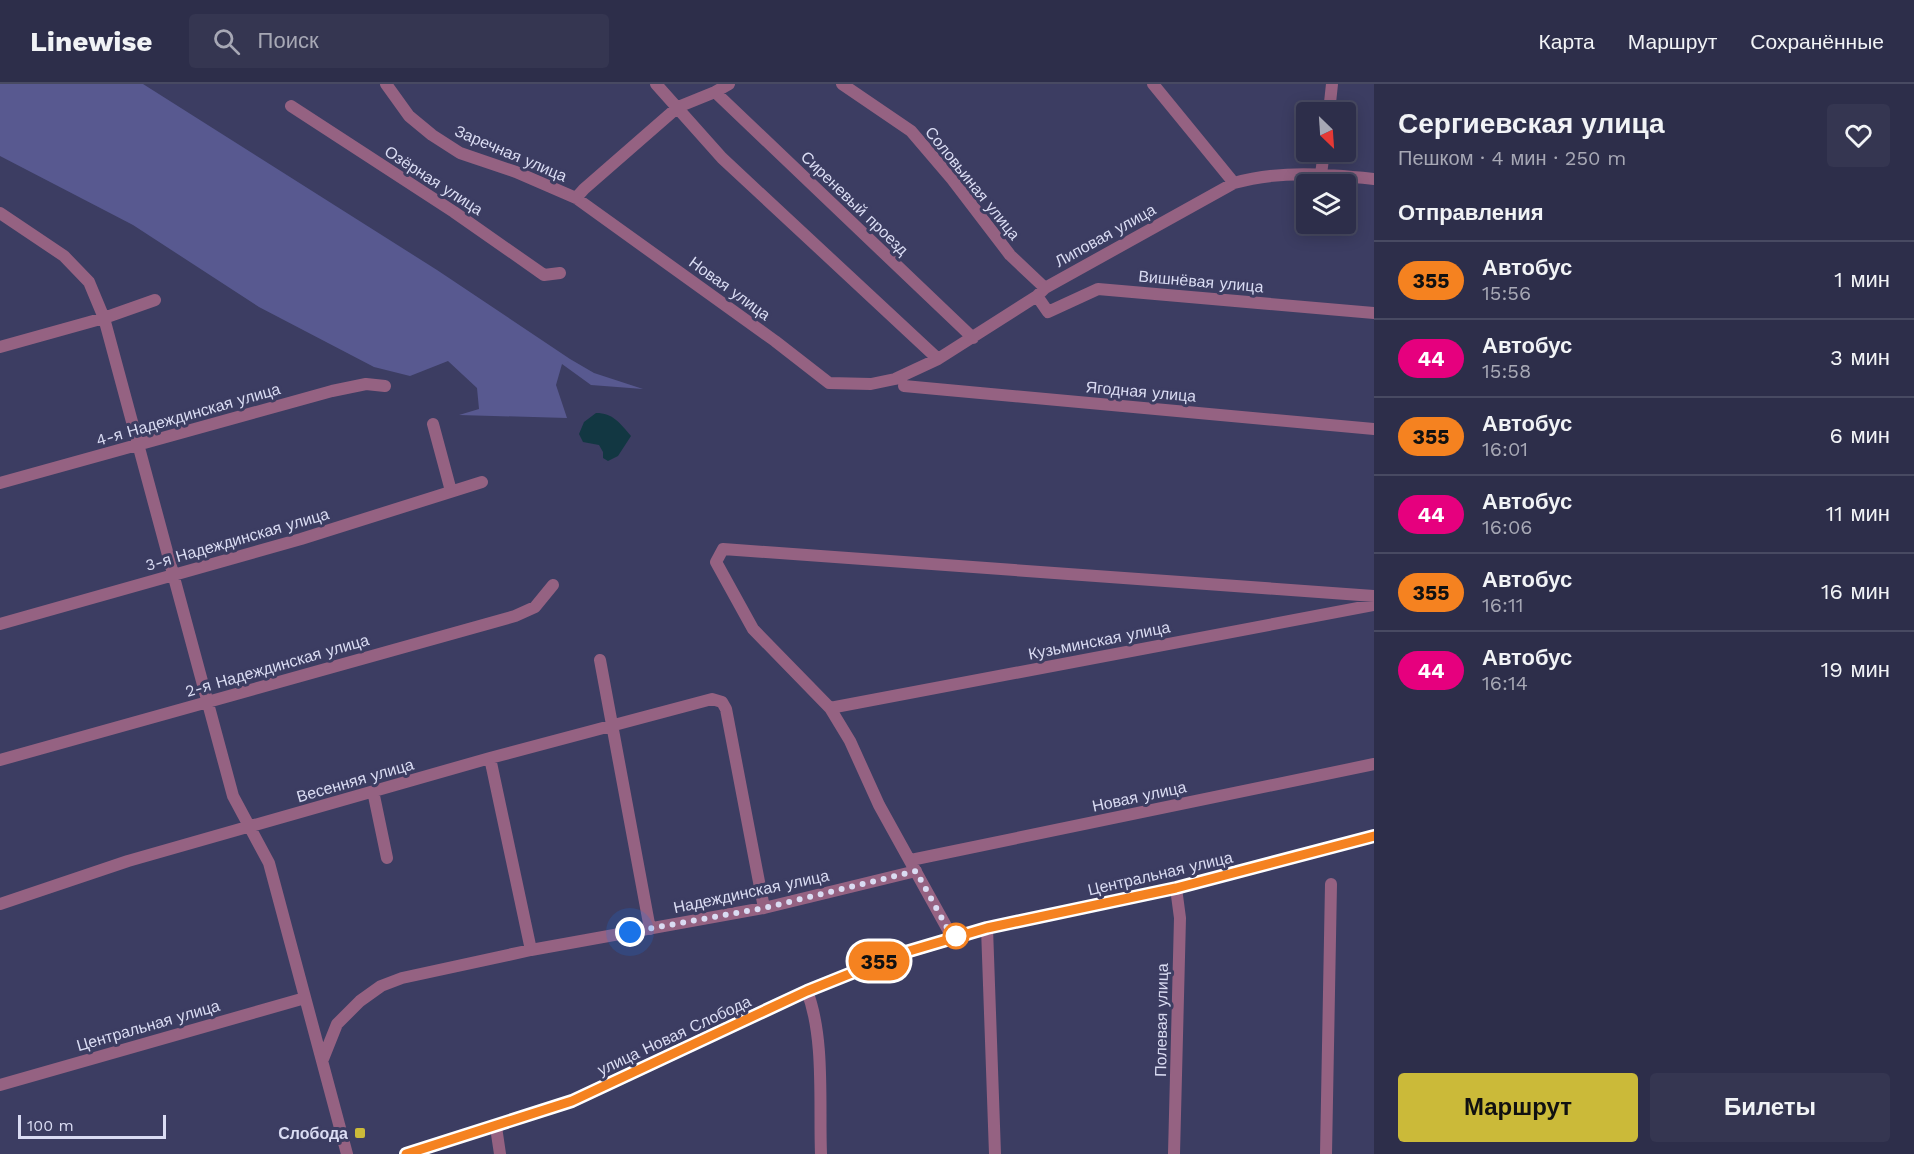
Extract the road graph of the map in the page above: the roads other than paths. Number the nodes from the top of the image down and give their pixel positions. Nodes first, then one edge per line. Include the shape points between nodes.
1 (386, 84) edge
2 (656, 84) edge
3 (729, 84) edge
4 (842, 84) edge
5 (1153, 84) edge
6 (1332, 84) edge
7 (715, 92) junction
8 (1330, 102) edge
9 (291, 106) dead end
10 (678, 107) junction
11 (1323, 162) edge
12 (1321, 174) edge
13 (1296, 175) edge
14 (1356, 177) edge
15 (1374, 179) edge
16 (1234, 183) junction
17 (576, 198) junction
18 (0, 213) edge
19 (560, 273) dead end
20 (1041, 292) junction
21 (155, 300) dead end
22 (1374, 313) edge
23 (104, 318) junction
24 (973, 338) junction
25 (0, 347) edge
26 (938, 359) junction
27 (871, 384) joint
28 (385, 386) dead end
29 (904, 386) dead end
30 (433, 424) dead end
31 (1374, 429) edge
32 (140, 446) junction
33 (482, 482) dead end
34 (0, 483) edge
35 (451, 491) junction
36 (174, 575) junction
37 (554, 585) dead end
38 (1374, 596) edge
39 (1374, 605) edge
40 (0, 624) edge
41 (600, 660) dead end
42 (209, 701) junction
43 (830, 708) junction
44 (613, 725) junction
45 (490, 758) junction
46 (0, 760) edge
47 (1374, 764) edge
48 (373, 791) junction
49 (250, 828) junction
50 (1374, 836) edge
51 (387, 858) dead end
52 (914, 865) junction
53 (1331, 884) dead end
54 (1176, 888) junction
55 (0, 904) edge
56 (764, 908) junction
57 (650, 928) junction
58 (987, 928) junction
59 (952, 937) junction
60 (531, 951) junction
61 (807, 991) junction
62 (305, 998) junction
63 (323, 1060) junction
64 (0, 1084) edge
65 (496, 1126) junction
66 (346, 1154) edge
67 (406, 1154) edge
68 (500, 1154) edge
69 (821, 1154) edge
70 (995, 1154) edge
71 (1174, 1154) edge
72 (1326, 1154) edge

1 - 17 street, Заречная улица via 409,116 460,153
2 - 10 street
3 - 7 street
4 - 20 street, Соловьиная улица via 911,131
5 - 16 street
6 - 8 street
7 - 10 street
7 - 24 street, Сиреневый проезд
9 - 19 street, Озёрная улица via 544,275
10 - 17 street
10 - 26 street via 722,158
11 - 12 street
13 - 16 street, Липовая улица via 1260,176
14 - 15 street, Липовая улица
16 - 20 street, Липовая улица
17 - 27 street, Новая улица via 829,383
18 - 23 street via 64,256 88,282
20 - 22 street, Вишнёвая улица via 1048,312 1098,289
20 - 24 street, Липовая улица
21 - 23 street
23 - 25 street
23 - 32 street
24 - 26 street, Липовая улица
26 - 27 street, Липовая улица via 895,379
28 - 32 street, 4-я Надеждинская улица via 366,384 332,391
29 - 31 street, Ягодная улица
30 - 35 street
32 - 34 street, 4-я Надеждинская улица
32 - 36 street
33 - 35 street, 3-я Надеждинская улица
35 - 36 street, 3-я Надеждинская улица
36 - 40 street, 3-я Надеждинская улица
36 - 42 street
37 - 42 street, 2-я Надеждинская улица via 536,607 515,616
38 - 43 street via 723,549 716,562 753,629
39 - 43 street, Кузьминская улица
41 - 44 street
42 - 46 street, 2-я Надеждинская улица
42 - 49 street via 233,796
43 - 52 street
44 - 45 street, Весенняя улица
44 - 56 street, Весенняя улица via 712,699 722,702
44 - 57 street
45 - 48 street, Весенняя улица
45 - 60 street
47 - 52 street, Новая улица
48 - 49 street, Весенняя улица
48 - 51 street
49 - 55 street, Весенняя улица via 128,861
49 - 62 street via 269,863
50 - 54 street, Центральная улица
52 - 56 street, Надеждинская улица
52 - 59 street
53 - 72 street
54 - 58 street, Центральная улица
54 - 71 street, Полевая улица via 1180,918
56 - 57 street, Надеждинская улица
57 - 60 street, Надеждинская улица
58 - 59 street, Центральная улица
58 - 70 street
59 - 61 street, улица Новая Слобода
60 - 63 street, Надеждинская улица via 402,978 381,986 337,1024
61 - 65 street, улица Новая Слобода via 572,1101
61 - 69 street via 817,1037
62 - 63 street
62 - 64 street, Центральная улица
63 - 66 street
65 - 67 street, улица Новая Слобода
65 - 68 street

